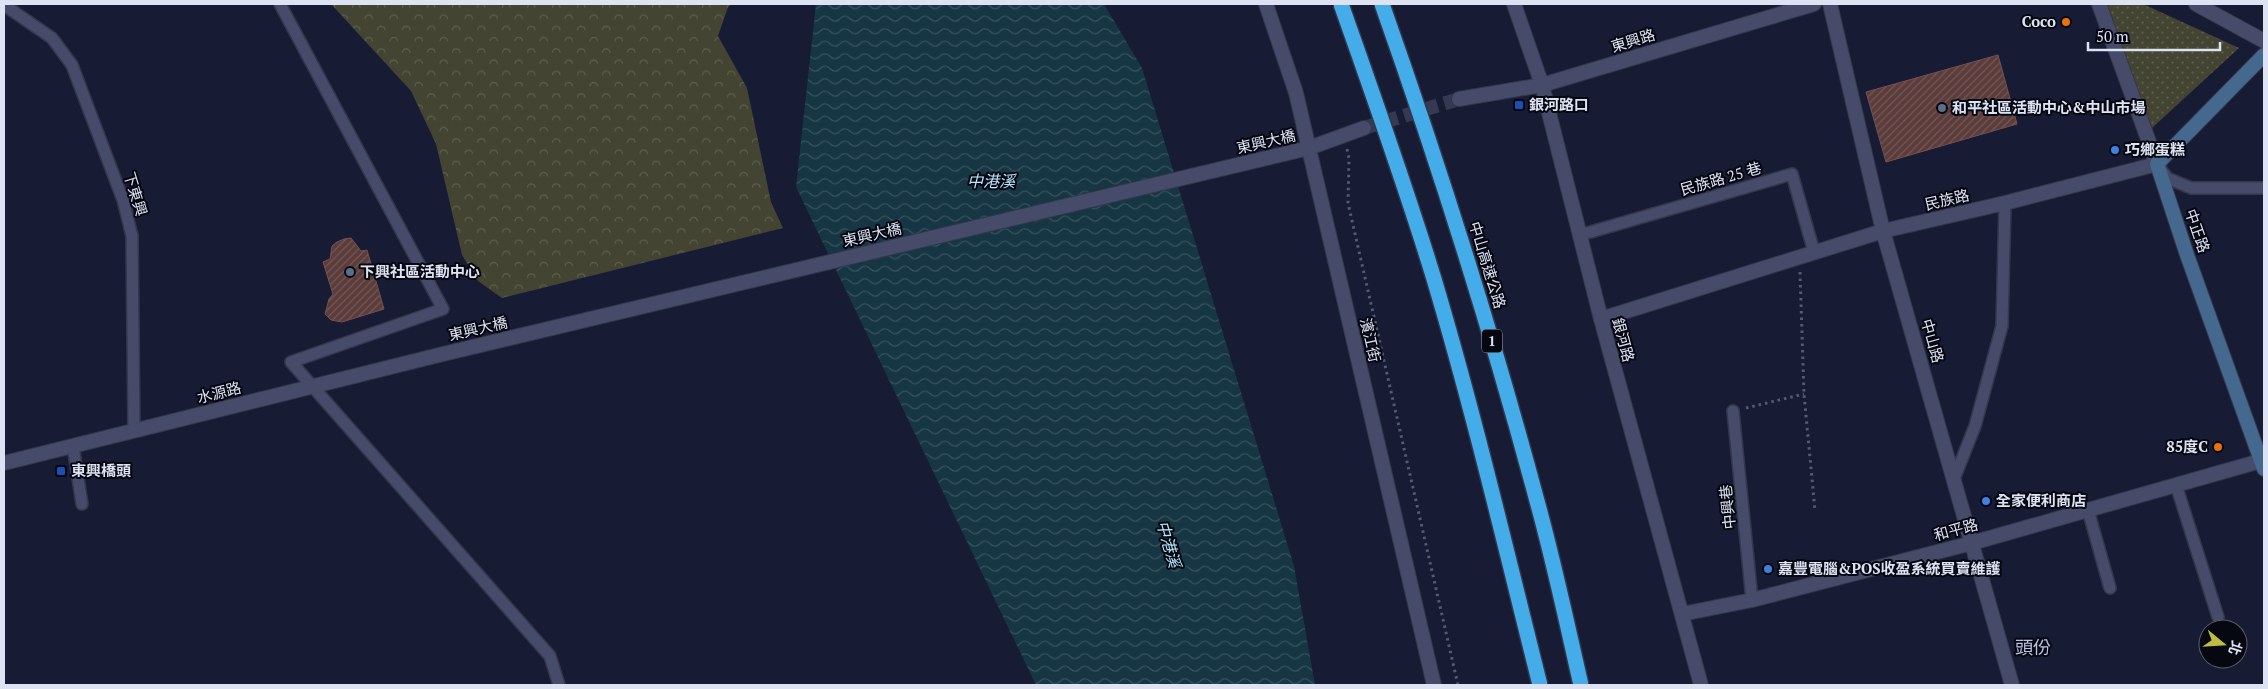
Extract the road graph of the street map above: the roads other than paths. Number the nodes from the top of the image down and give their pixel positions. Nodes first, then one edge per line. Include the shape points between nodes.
1 (280, 4) edge
2 (1266, 4) edge
3 (1341, 4) edge
4 (1382, 4) edge
5 (1514, 4) edge
6 (1814, 4) edge
7 (1830, 4) edge
8 (2099, 4) edge
9 (2196, 4) edge
10 (4, 5) edge
11 (2264, 41) edge
12 (2264, 56) edge
13 (1542, 85) junction
14 (1459, 99) tunnel mouth
15 (1364, 128) tunnel mouth
16 (1309, 148) junction
17 (2157, 164) junction
18 (2264, 188) edge
19 (2005, 203) junction
20 (1883, 231) junction
21 (1580, 235) junction
22 (1814, 252) junction
23 (1601, 319) junction
24 (443, 354) joint
25 (311, 387) junction
26 (1733, 411) road end
27 (134, 431) junction
28 (73, 446) junction
29 (4, 463) edge
30 (2263, 464) edge
31 (1954, 479) junction
32 (2176, 485) junction
33 (82, 504) dead end
34 (2088, 510) junction
35 (1972, 543) junction
36 (2110, 588) dead end
37 (1752, 600) junction
38 (1682, 614) junction
39 (2218, 618) dead end
40 (559, 685) edge
41 (1434, 685) edge
42 (1540, 685) edge
43 (1581, 685) edge
44 (1701, 685) edge
45 (2012, 685) edge

1 - 25 lane via 442,308 291,362
2 - 16 street, 濱江街 via 1296,93
3 - 42 highway, bridge via 1434,280 1489,478
4 - 43 highway, 中山高速公路 / 1, bridge via 1454,216 1489,333 1538,502
5 - 13 street, 銀河路
6 - 13 street, 東興路
7 - 20 street, 中山路
8 - 17 street, 中正路
9 - 11 street
10 - 27 lane, 下東興 via 52,38 72,65 123,200 132,236
12 - 17 main road
13 - 14 street, 東興路
13 - 21 street, 銀河路
15 - 16 street, 東興大橋
16 - 24 street, 東興大橋
16 - 41 street, 濱江街
17 - 18 lane via 2167,178 2191,188
17 - 19 street, 民族路
17 - 30 main road, 中正路
19 - 20 street, 民族路
19 - 31 lane via 2002,326 1975,426
20 - 22 street, 民族路
20 - 31 street, 中山路
21 - 22 lane, 民族路 25 巷 via 1792,174
21 - 23 street, 銀河路
22 - 23 street, 民族路
23 - 38 street, 銀河路
24 - 25 street, 水源路
25 - 27 street, 水源路
25 - 40 lane via 550,656
26 - 37 lane, 中興巷
27 - 28 street, 水源路
28 - 29 street, 水源路
28 - 33 lane
30 - 32 street, 和平路
31 - 35 street, 中山路
32 - 34 street, 和平路
32 - 39 lane
34 - 35 street, 和平路
34 - 36 lane
35 - 37 street, 和平路
35 - 45 street, 中山路
37 - 38 street, 和平路
38 - 44 street, 銀河路

